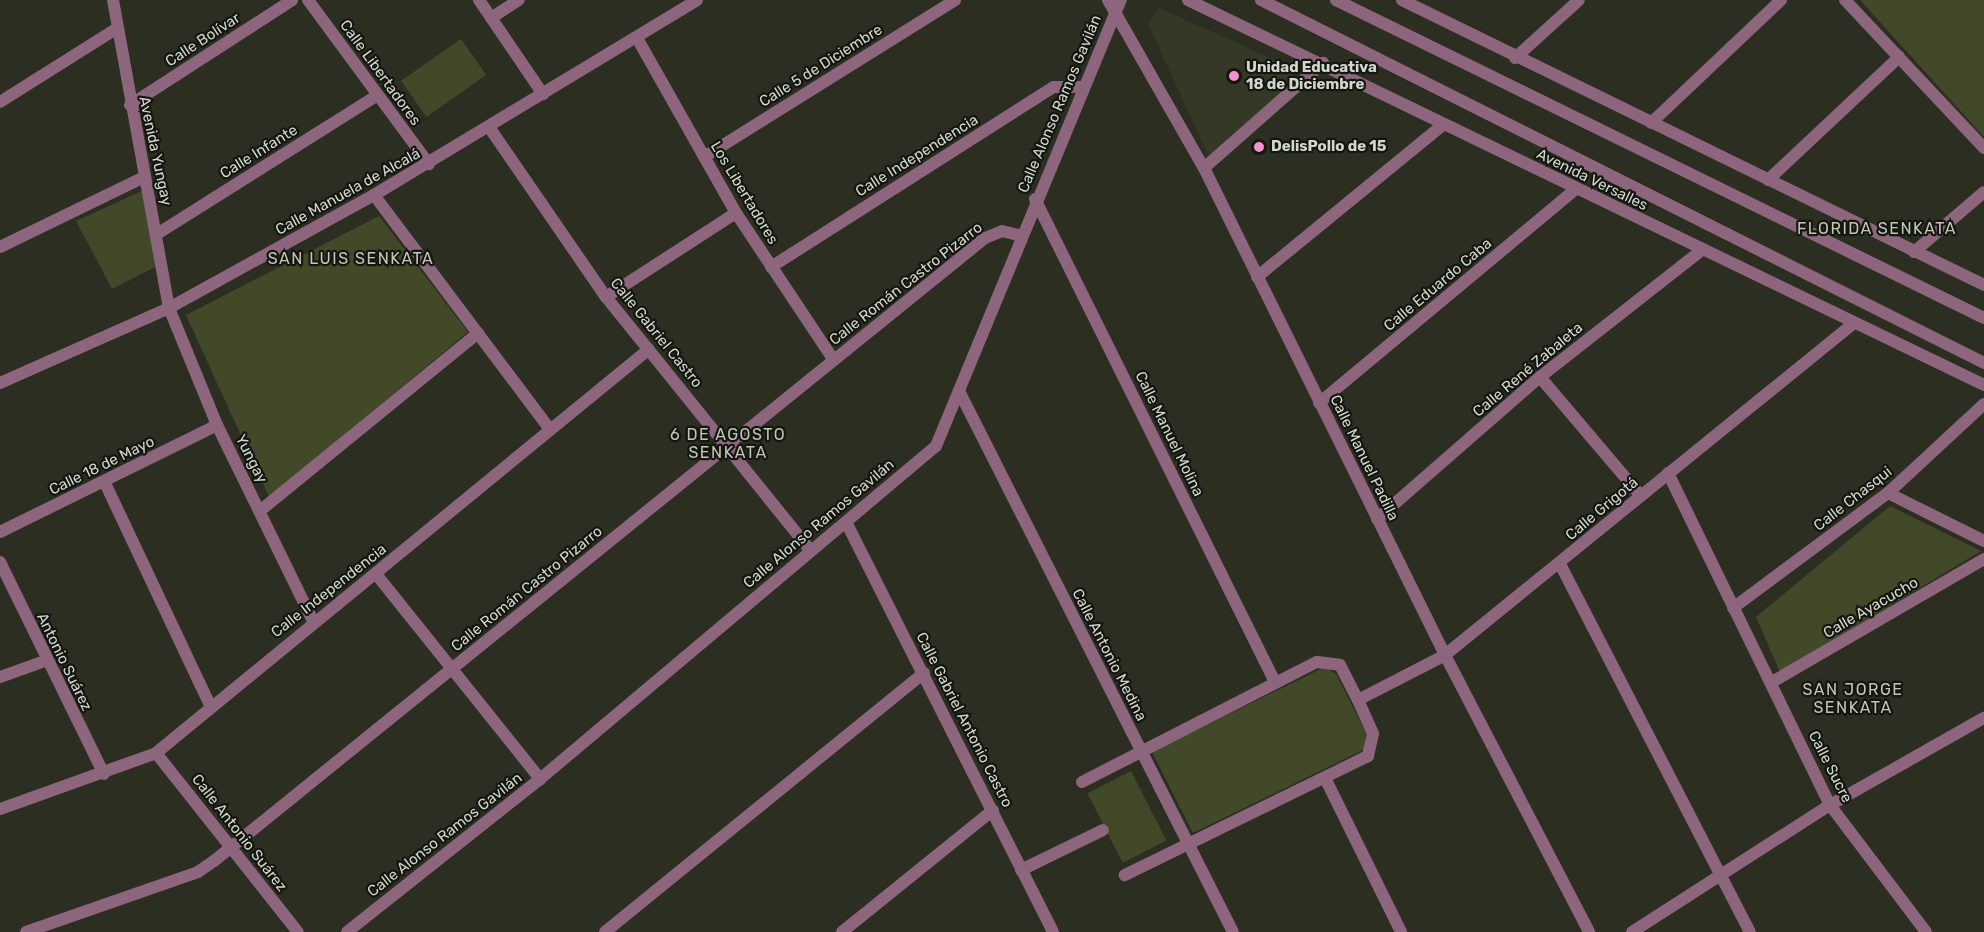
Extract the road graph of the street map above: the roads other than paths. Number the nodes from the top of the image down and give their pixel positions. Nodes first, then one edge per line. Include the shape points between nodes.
1 (113, 0) edge
2 (292, 0) edge
3 (308, 0) edge
4 (479, 0) edge
5 (519, 0) edge
6 (697, 0) edge
7 (955, 0) edge
8 (1108, 0) edge
9 (1121, 0) edge
10 (1188, 0) edge
11 (1261, 0) edge
12 (1336, 0) edge
13 (1402, 0) edge
14 (1579, 0) edge
15 (1781, 0) edge
16 (1845, 0) edge
17 (1115, 12) junction
18 (491, 18) junction
19 (116, 28) junction
20 (637, 38) junction
21 (1899, 57) junction
22 (1515, 58) junction
23 (1323, 63) junction
24 (1083, 87) junction
25 (543, 94) junction
26 (376, 96) junction
27 (0, 102) edge
28 (130, 105) junction
29 (1651, 123) junction
30 (1443, 125) junction
31 (489, 127) junction
32 (1984, 148) edge
33 (704, 156) junction
34 (429, 164) junction
35 (1204, 168) junction
36 (144, 177) junction
37 (1768, 180) junction
38 (1576, 189) junction
39 (1984, 192) edge
40 (374, 195) junction
41 (1035, 199) junction
42 (736, 213) junction
43 (157, 234) junction
44 (1022, 236) junction
45 (0, 247) edge
46 (1702, 250) junction
47 (1914, 252) junction
48 (771, 267) junction
49 (1257, 277) junction
50 (1984, 285) edge
51 (606, 297) junction
52 (169, 308) junction
53 (1984, 318) edge
54 (1854, 323) junction
55 (478, 333) junction
56 (649, 349) junction
57 (833, 358) junction
58 (1984, 363) edge
59 (1540, 377) junction
60 (0, 383) edge
61 (1984, 385) edge
62 (959, 391) junction
63 (1319, 403) junction
64 (1984, 404) edge
65 (217, 425) junction
66 (550, 429) junction
67 (728, 445) junction
68 (1668, 473) junction
69 (105, 483) junction
70 (1888, 493) junction
71 (1641, 496) junction
72 (261, 510) junction
73 (1377, 519) junction
74 (846, 522) junction
75 (0, 532) edge
76 (1984, 541) edge
77 (810, 550) junction
78 (1984, 559) edge
79 (0, 562) edge
80 (1560, 564) junction
81 (376, 574) junction
82 (1733, 608) junction
83 (313, 621) junction
84 (1444, 655) junction
85 (45, 662) junction
86 (454, 669) junction
87 (924, 674) junction
88 (0, 677) edge
89 (1275, 682) junction
90 (1772, 682) junction
91 (1358, 700) junction
92 (211, 707) junction
93 (1983, 721) edge
94 (1140, 751) junction
95 (156, 753) junction
96 (104, 774) junction
97 (1325, 778) junction
98 (540, 779) junction
99 (1082, 782) dead end
100 (1830, 805) junction
101 (0, 809) edge
102 (993, 810) junction
103 (1102, 830) dead end
104 (234, 845) junction
105 (1190, 846) junction
106 (1021, 870) junction
107 (1125, 875) dead end
108 (1720, 876) junction
109 (1750, 930) edge
110 (26, 932) edge
111 (298, 932) edge
112 (347, 932) edge
113 (605, 932) edge
114 (842, 932) edge
115 (1053, 932) edge
116 (1233, 932) edge
117 (1401, 932) edge
118 (1589, 932) edge
119 (1632, 932) edge
120 (1926, 932) edge

1 - 19 street, Avenida Yungay
2 - 28 street, Calle Bolívar
3 - 26 street, Calle Libertadores
4 - 18 street
5 - 18 street
6 - 20 street, Calle Manuela de Alcalá
7 - 33 street, Calle 5 de Diciembre
8 - 17 street, Calle Manuel Padilla
9 - 17 street, Calle Alonso Ramos Gavilán
10 - 23 street, Avenida Versalles
11 - 58 street, Avenida Versalles
12 - 53 street
13 - 22 street
14 - 22 street
15 - 29 street
16 - 21 street
17 - 24 street, Calle Alonso Ramos Gavilán
17 - 35 street, Calle Manuel Padilla
18 - 25 street
19 - 27 street
19 - 28 street, Avenida Yungay
20 - 25 street, Calle Manuela de Alcalá
20 - 33 street, Los Libertadores
21 - 32 street
21 - 37 street
22 - 29 street
23 - 30 street, Avenida Versalles
23 - 35 street
24 - 41 street, Calle Alonso Ramos Gavilán
24 - 48 street, Calle Independencia via 1054,87
25 - 31 street, Calle Manuela de Alcalá
26 - 34 street, Calle Libertadores
26 - 43 street, Calle Infante
28 - 36 street, Avenida Yungay
29 - 37 street
30 - 38 street, Avenida Versalles
30 - 49 street
31 - 34 street, Calle Manuela de Alcalá
31 - 51 street, Calle Gabriel Castro
33 - 42 street, Los Libertadores
34 - 40 street, Calle Manuela de Alcalá
35 - 49 street, Calle Manuel Padilla
36 - 43 street, Avenida Yungay
36 - 45 street
37 - 47 street
38 - 46 street, Avenida Versalles
38 - 63 street, Calle Eduardo Caba
39 - 47 street
40 - 52 street, Calle Manuela de Alcalá
40 - 55 street
41 - 44 street, Calle Alonso Ramos Gavilán
41 - 89 street, Calle Manuel Molina
42 - 48 street, Los Libertadores
42 - 51 street
43 - 52 street, Avenida Yungay
44 - 57 street, Calle Román Castro Pizarro via 1002,231 985,238
44 - 62 street, Calle Alonso Ramos Gavilán
46 - 54 street, Avenida Versalles
46 - 59 street, Calle René Zabaleta
47 - 50 street
48 - 57 street, Los Libertadores
49 - 63 street, Calle Manuel Padilla
51 - 56 street, Calle Gabriel Castro
52 - 60 street, Calle Manuela de Alcalá
52 - 65 street, Yungay
54 - 61 street, Avenida Versalles
54 - 68 street, Calle Grigotá
55 - 66 street
55 - 72 street
56 - 66 street, Calle Independencia
56 - 67 street, Calle Gabriel Castro
57 - 67 street, Calle Román Castro Pizarro
59 - 71 street
59 - 73 street, Calle René Zabaleta
62 - 74 street, Calle Alonso Ramos Gavilán via 936,446
62 - 94 street, Calle Antonio Medina
63 - 73 street, Calle Manuel Padilla
64 - 70 street, Calle Chasqui
65 - 69 street, Calle 18 de Mayo
65 - 72 street, Yungay
66 - 81 street, Calle Independencia
67 - 77 street, Calle Gabriel Castro
67 - 86 street, Calle Román Castro Pizarro
68 - 71 street, Calle Grigotá
68 - 82 street, Calle Sucre
69 - 75 street, Calle 18 de Mayo
69 - 92 street
70 - 76 street
70 - 82 street, Calle Chasqui
71 - 80 street, Calle Grigotá
72 - 83 street, Yungay
73 - 84 street, Calle Manuel Padilla
74 - 77 street, Calle Alonso Ramos Gavilán
74 - 87 street, Calle Gabriel Antonio Castro
77 - 98 street, Calle Alonso Ramos Gavilán
78 - 90 street, Calle Ayacucho
79 - 85 street, Antonio Suárez
80 - 84 street, Calle Grigotá
80 - 108 street
81 - 83 street, Calle Independencia
81 - 86 street
82 - 90 street, Calle Sucre
83 - 92 street, Calle Independencia
84 - 91 street, Calle Grigotá
84 - 118 street, Calle Manuel Padilla
85 - 88 street
85 - 96 street, Antonio Suárez
86 - 98 street
86 - 104 street, Calle Román Castro Pizarro
87 - 102 street, Calle Gabriel Antonio Castro
87 - 113 street
89 - 91 street via 1317,662 1332,661
89 - 94 street
90 - 100 street, Calle Sucre
91 - 97 street via 1373,734 1373,751
92 - 95 street, Calle Independencia
93 - 100 street
94 - 99 street
94 - 105 street, Calle Antonio Medina
95 - 96 street, Calle Independencia
95 - 104 street, Calle Antonio Suárez
96 - 101 street, Calle Independencia
97 - 105 street
97 - 117 street
98 - 112 street, Calle Alonso Ramos Gavilán
100 - 108 street
100 - 120 street, Calle Sucre
102 - 106 street, Calle Gabriel Antonio Castro
102 - 114 street
103 - 106 street
104 - 110 street, Calle Román Castro Pizarro via 198,872
104 - 111 street, Calle Antonio Suárez
105 - 107 street
105 - 116 street, Calle Antonio Medina
106 - 115 street, Calle Gabriel Antonio Castro
108 - 109 street
108 - 119 street

